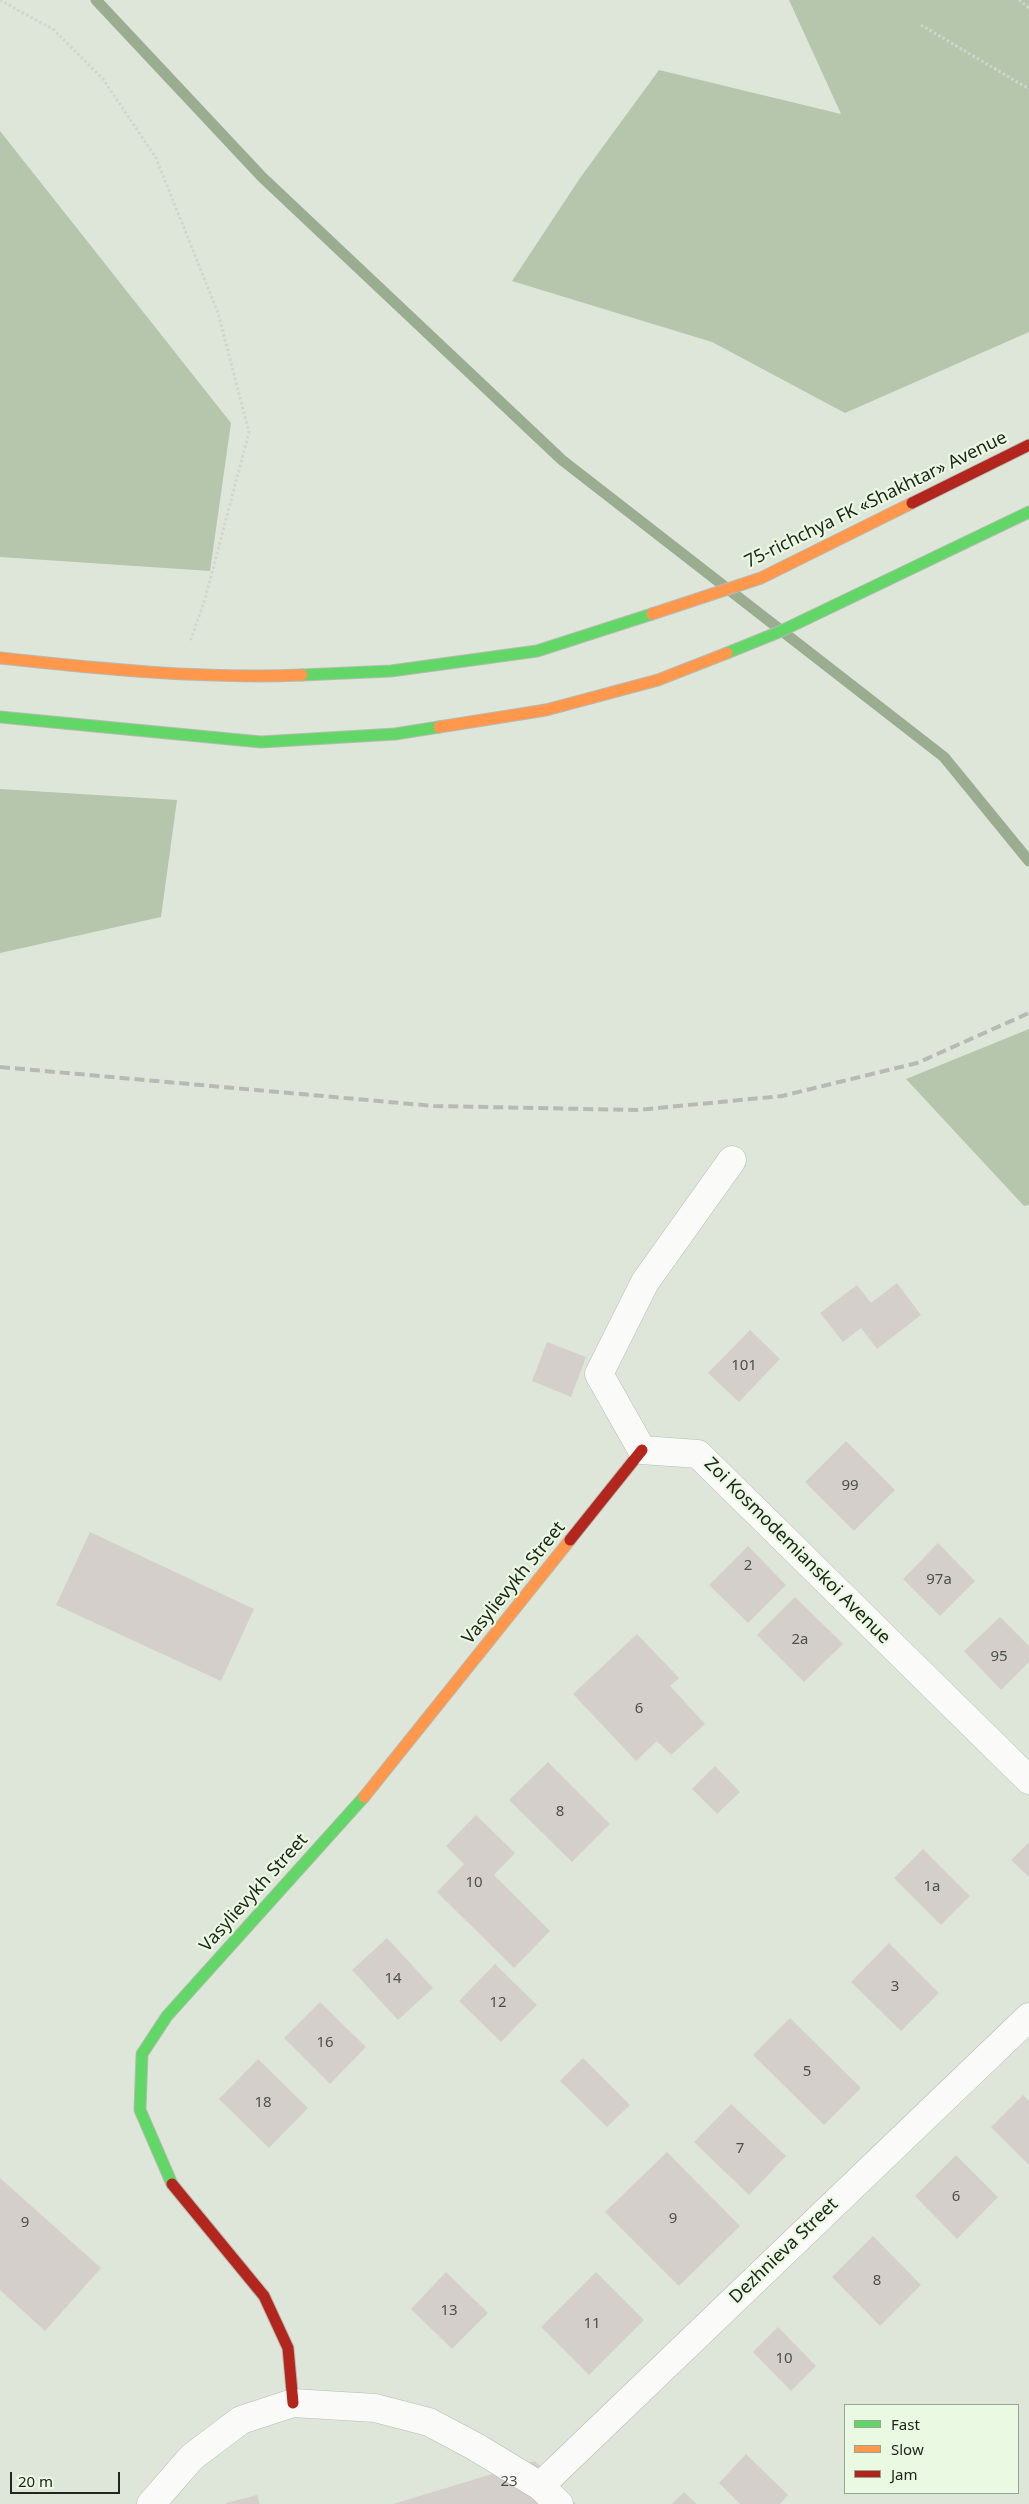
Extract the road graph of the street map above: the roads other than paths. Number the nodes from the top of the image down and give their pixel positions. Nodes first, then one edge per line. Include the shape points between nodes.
1 (1029, 445) edge
2 (1029, 512) edge
3 (0, 658) edge
4 (0, 718) edge
5 (732, 1160) dead end
6 (642, 1450) junction
7 (1029, 1780) edge
8 (1029, 2017) edge
9 (293, 2403) junction
10 (549, 2495) edge
11 (151, 2504) edge

1 - 3 main road, 75-richchya FK «Shakhtar» Avenue via 761,578 537,651 391,671 255,677 114,671
2 - 4 main road via 779,632 658,680 546,710 394,734 261,742
5 - 6 street via 645,1282 599,1374
6 - 7 street, Zoi Kosmodemianskoi Avenue via 698,1454
6 - 9 main road, Vasylievykh Street via 369,1791 167,2016 142,2054 140,2110 171,2183 264,2296 288,2348
8 - 10 street, Dezhnieva Street
9 - 10 street via 375,2408 429,2422 476,2447
9 - 11 street via 240,2420 192,2457

